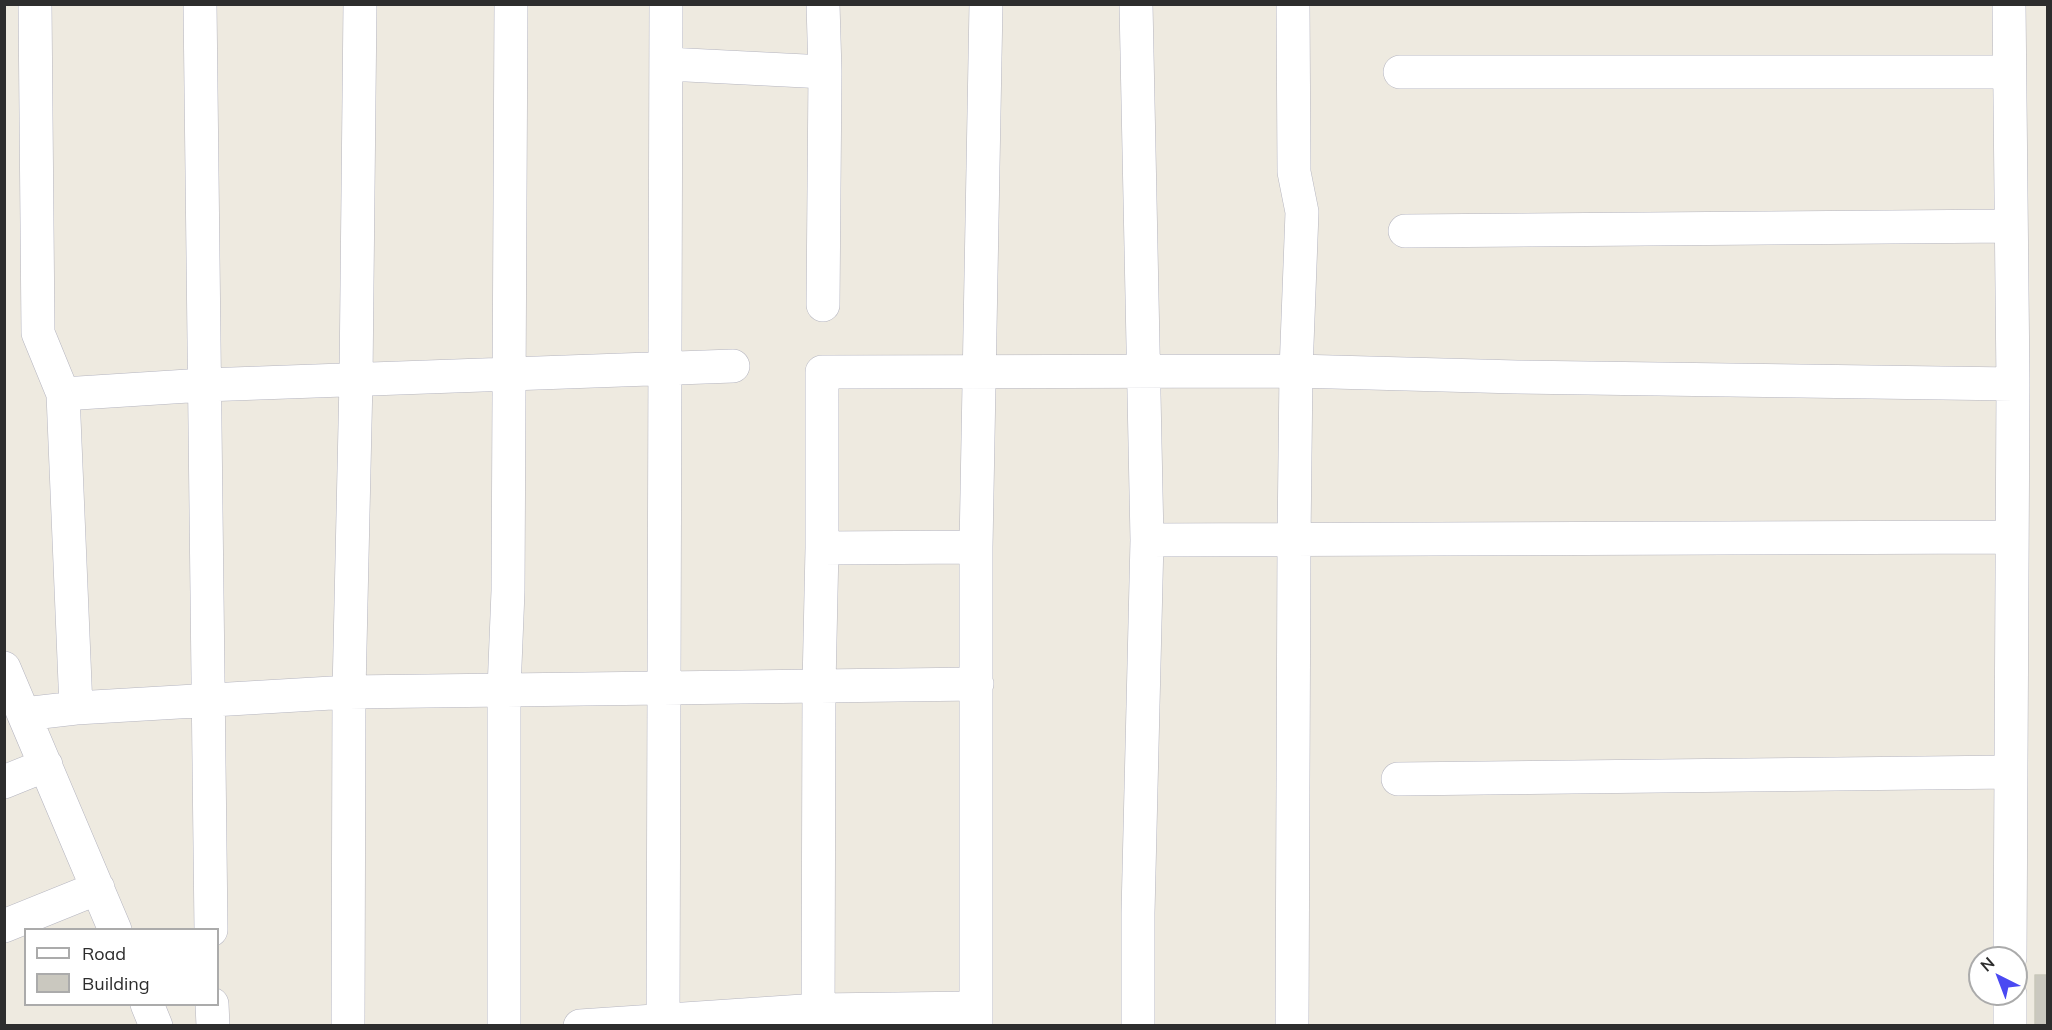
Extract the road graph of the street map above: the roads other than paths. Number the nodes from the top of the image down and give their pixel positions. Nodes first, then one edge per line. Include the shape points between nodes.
1 (35, 4) edge
2 (200, 4) edge
3 (360, 4) edge
4 (511, 4) edge
5 (666, 4) edge
6 (823, 4) edge
7 (986, 4) edge
8 (1136, 4) edge
9 (1293, 4) edge
10 (2009, 4) edge
11 (667, 64) junction
12 (825, 72) junction
13 (1400, 72) dead end
14 (2009, 72) junction
15 (2011, 226) junction
16 (1405, 231) dead end
17 (823, 305) dead end
18 (733, 366) dead end
19 (666, 369) junction
20 (1296, 371) junction
21 (979, 372) junction
22 (1143, 372) junction
23 (508, 374) junction
24 (356, 380) junction
25 (2013, 384) junction
26 (204, 385) junction
27 (63, 394) junction
28 (2012, 537) junction
29 (1147, 540) junction
30 (1294, 540) junction
31 (976, 547) junction
32 (822, 548) junction
33 (4, 668) edge
34 (977, 684) junction
35 (819, 686) junction
36 (663, 688) junction
37 (504, 690) junction
38 (349, 692) junction
39 (207, 699) junction
40 (76, 708) junction
41 (24, 714) junction
42 (46, 765) junction
43 (2011, 772) junction
44 (1398, 779) dead end
45 (4, 782) edge
46 (98, 888) junction
47 (4, 926) edge
48 (114, 928) edge
49 (211, 928) edge
50 (2010, 946) edge
51 (147, 1006) edge
52 (213, 1006) edge
53 (2010, 1006) edge
54 (976, 1017) edge
55 (818, 1018) edge
56 (664, 1023) edge
57 (156, 1026) edge
58 (213, 1026) edge
59 (348, 1026) edge
60 (504, 1026) edge
61 (580, 1026) edge
62 (1138, 1026) edge
63 (1292, 1026) edge
64 (2010, 1026) edge

1 - 27 street via 38,333
2 - 26 street
3 - 24 street
4 - 23 street
5 - 11 street
6 - 12 street
7 - 21 street
8 - 22 street
9 - 20 street via 1294,171 1302,212
10 - 14 street
11 - 12 street
11 - 19 street
12 - 17 street
13 - 14 street
14 - 15 street
15 - 16 street
15 - 25 street
18 - 19 street
19 - 23 street
19 - 36 street
20 - 22 street
20 - 25 street
20 - 30 street
21 - 22 street
21 - 31 street
21 - 32 street via 822,372
22 - 29 street
23 - 24 street
23 - 37 street
24 - 26 street
24 - 38 street
25 - 28 street
26 - 27 street
26 - 39 street
27 - 40 street
28 - 30 street
28 - 43 street
29 - 30 street
29 - 62 street
30 - 63 street
31 - 32 street
31 - 34 street
32 - 35 street
33 - 41 street
34 - 35 street
34 - 54 street
35 - 36 street
35 - 55 street
36 - 37 street
36 - 56 street
37 - 38 street
37 - 60 street
38 - 39 street
38 - 59 street
39 - 40 street
39 - 49 street
40 - 41 street
41 - 42 street
42 - 45 street
42 - 46 street
43 - 44 street
43 - 50 street
46 - 47 street
46 - 48 street
51 - 57 street
52 - 58 street
53 - 64 street
54 - 55 street
55 - 56 street
56 - 61 street

